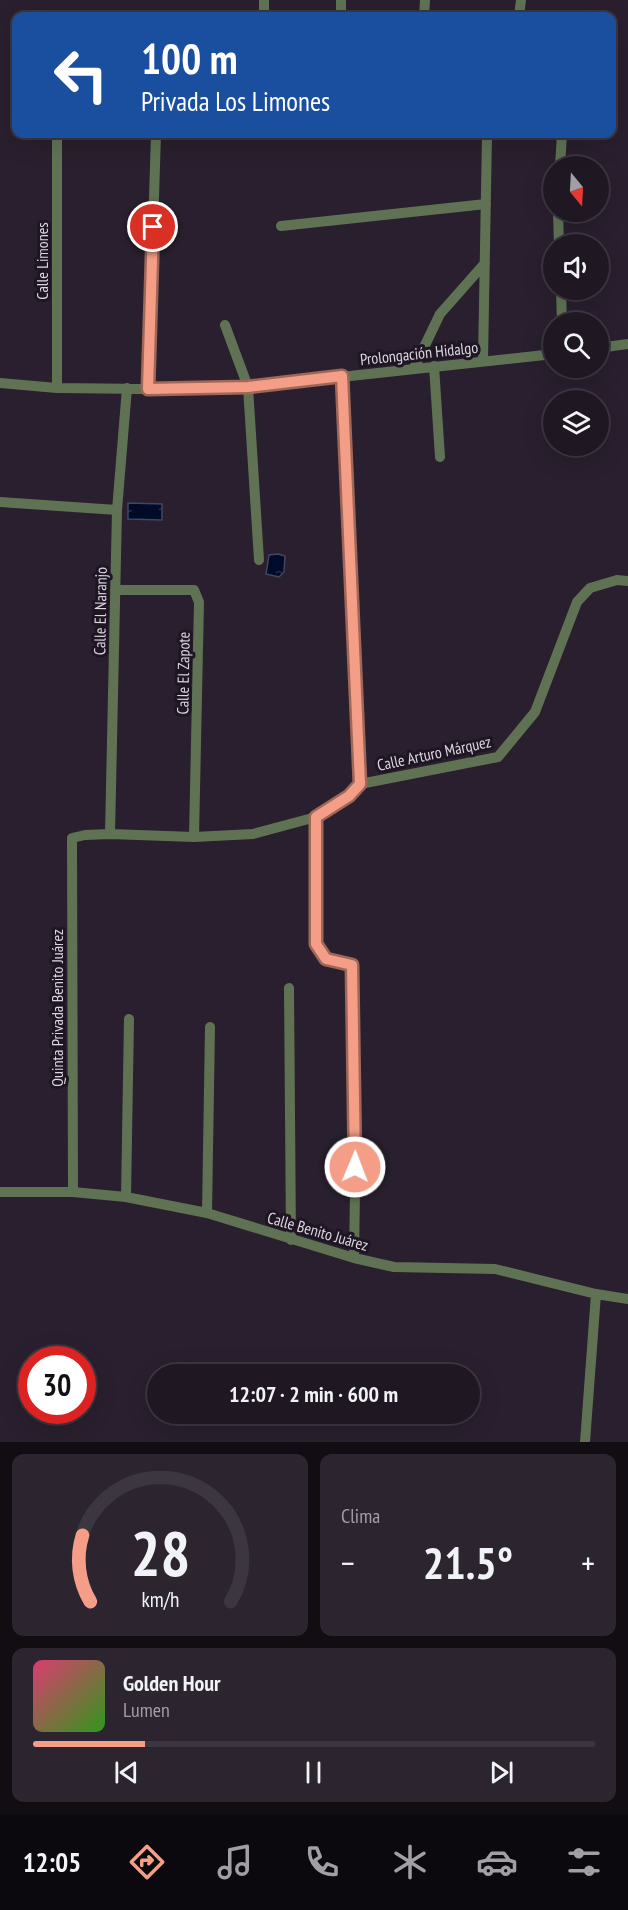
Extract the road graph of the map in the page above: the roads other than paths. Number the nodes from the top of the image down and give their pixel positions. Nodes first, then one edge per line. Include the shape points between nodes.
1 (57, 138) edge
2 (156, 138) edge
3 (487, 138) edge
4 (562, 138) edge
5 (561, 156) edge
6 (486, 204) junction
7 (281, 226) dead end
8 (485, 263) junction
9 (225, 325) dead end
10 (628, 344) edge
11 (609, 347) edge
12 (543, 355) edge
13 (483, 361) junction
14 (434, 366) junction
15 (414, 368) junction
16 (342, 376) junction
17 (0, 383) edge
18 (248, 387) junction
19 (57, 388) junction
20 (127, 388) junction
21 (148, 389) junction
22 (440, 457) dead end
23 (0, 502) edge
24 (117, 510) junction
25 (259, 561) dead end
26 (628, 581) edge
27 (115, 590) junction
28 (360, 784) junction
29 (316, 817) junction
30 (110, 834) junction
31 (85, 835) joint
32 (194, 837) junction
33 (289, 988) dead end
34 (129, 1019) dead end
35 (210, 1027) dead end
36 (0, 1192) edge
37 (74, 1192) junction
38 (126, 1197) junction
39 (207, 1213) junction
40 (291, 1240) junction
41 (354, 1258) junction
42 (596, 1294) junction
43 (628, 1299) edge
44 (585, 1442) edge

1 - 19 street, Calle Limones
2 - 21 street
3 - 6 street
4 - 5 street
6 - 7 street
6 - 8 street
8 - 13 street
8 - 15 street via 440,314
9 - 18 street
10 - 11 street
12 - 13 street, Prolongación Hidalgo
13 - 14 street, Prolongación Hidalgo
14 - 15 street, Prolongación Hidalgo
14 - 22 street
15 - 16 street, Prolongación Hidalgo
16 - 18 street, Prolongación Hidalgo
16 - 28 street
17 - 19 street, Prolongación Hidalgo
18 - 21 street, Prolongación Hidalgo
18 - 25 street
19 - 20 street, Prolongación Hidalgo
20 - 21 street, Prolongación Hidalgo
20 - 24 street, Calle El Naranjo
23 - 24 street
24 - 27 street, Calle El Naranjo
26 - 28 street, Calle Arturo Márquez via 590,588 577,602 535,712 498,757
27 - 30 street, Calle El Naranjo
27 - 32 street, Calle El Zapote via 194,590 199,602
28 - 29 street, Calle Arturo Márquez
29 - 32 street, Calle Arturo Márquez via 252,834
29 - 41 street via 316,944 326,959 352,965
30 - 31 street, Calle Arturo Márquez
30 - 32 street, Calle Arturo Márquez
31 - 37 street, Quinta Privada Benito Juárez via 72,838
33 - 40 street
34 - 38 street
35 - 39 street
36 - 37 street, Calle Benito Juárez
37 - 38 street, Calle Benito Juárez
38 - 39 street, Calle Benito Juárez
39 - 40 street, Calle Benito Juárez
40 - 41 street, Calle Benito Juárez
41 - 42 street, Calle Benito Juárez via 394,1267 495,1269
42 - 43 street, Calle Benito Juárez
42 - 44 street

